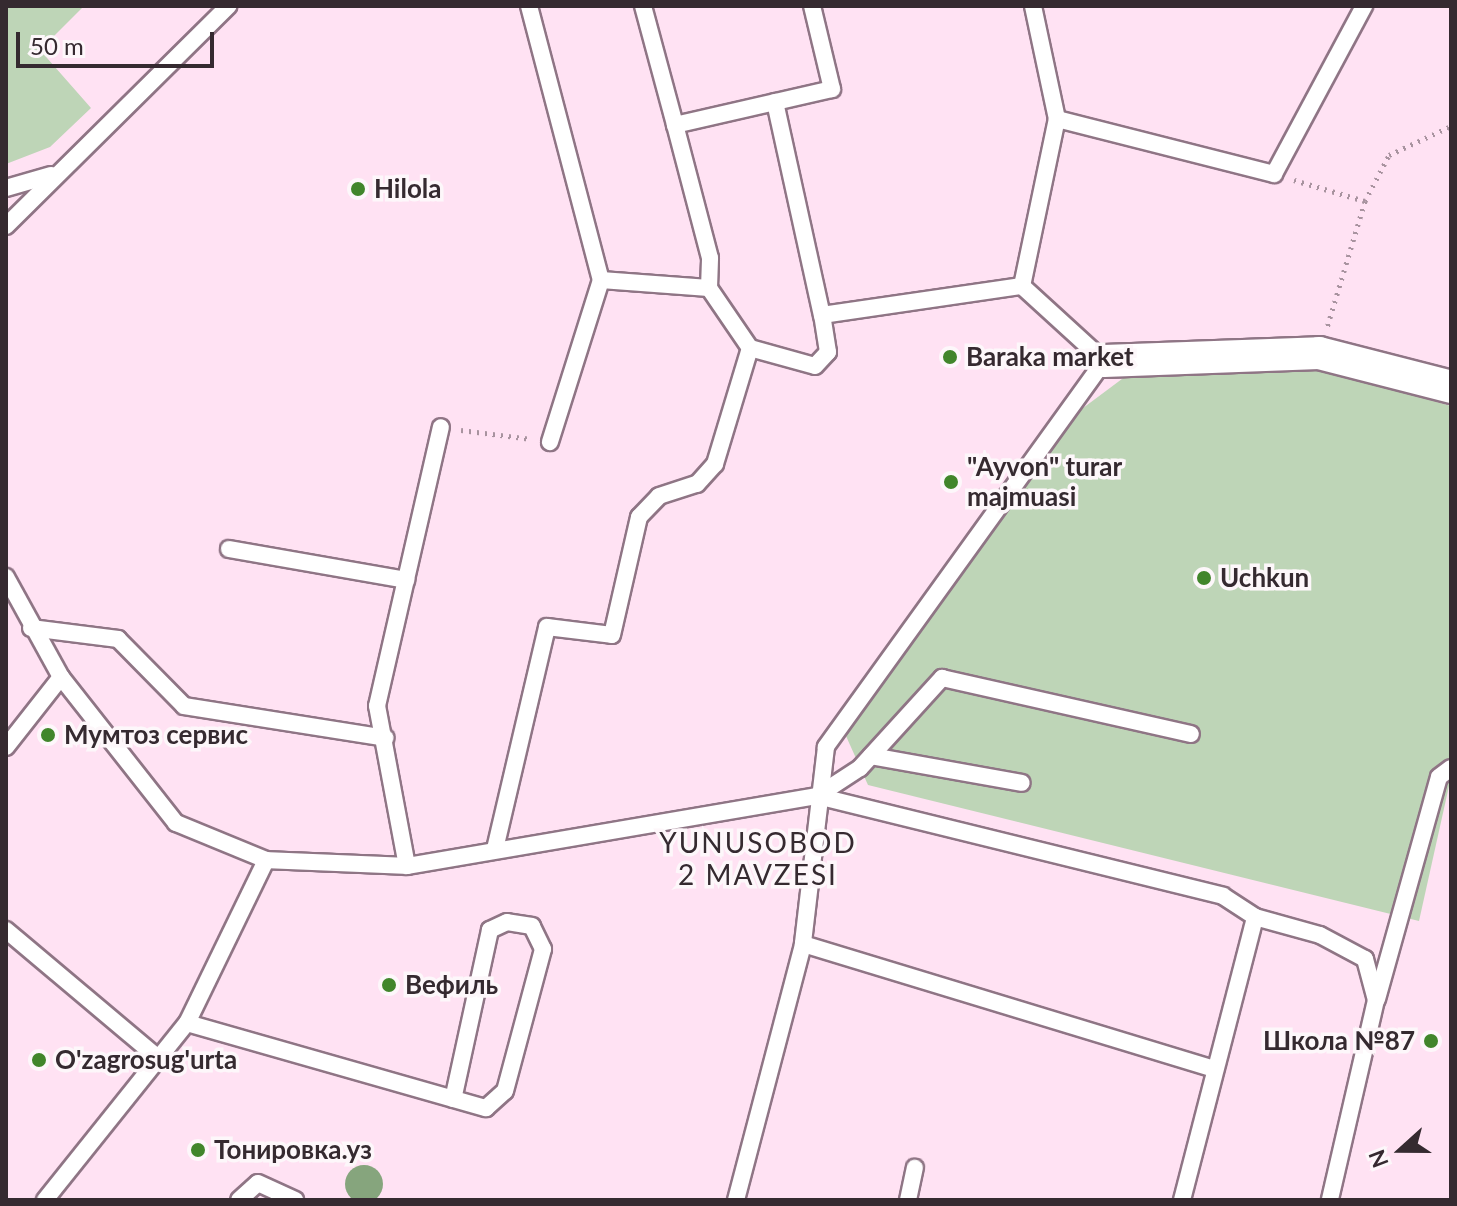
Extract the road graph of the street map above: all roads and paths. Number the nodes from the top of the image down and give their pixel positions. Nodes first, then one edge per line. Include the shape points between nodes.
1 (228, 6) edge
2 (529, 6) edge
3 (643, 6) edge
4 (812, 6) edge
5 (1033, 6) edge
6 (1364, 6) edge
7 (775, 102) junction
8 (1057, 119) junction
9 (675, 125) junction
10 (1451, 126) edge
11 (1274, 174) junction
12 (53, 175) junction
13 (6, 188) edge
14 (1365, 201) junction
15 (6, 226) edge
16 (601, 280) junction
17 (1022, 286) junction
18 (709, 288) junction
19 (822, 315) junction
20 (750, 348) junction
21 (1319, 353) junction
22 (1104, 361) junction
23 (1451, 387) edge
24 (441, 427) joint
25 (550, 442) joint
26 (229, 549) dead end
27 (6, 577) edge
28 (406, 580) junction
29 (31, 628) junction
30 (61, 677) junction
31 (1191, 734) dead end
32 (385, 738) junction
33 (6, 747) edge
34 (871, 756) junction
35 (1451, 768) edge
36 (1022, 783) dead end
37 (817, 796) junction
38 (495, 849) junction
39 (266, 860) junction
40 (407, 866) junction
41 (1255, 917) junction
42 (6, 930) edge
43 (803, 944) junction
44 (1376, 1000) junction
45 (187, 1023) junction
46 (159, 1059) junction
47 (1214, 1069) junction
48 (453, 1099) junction
49 (915, 1168) dead end
50 (45, 1200) edge
51 (239, 1200) edge
52 (295, 1200) edge
53 (736, 1200) edge
54 (908, 1200) edge
55 (1182, 1200) edge
56 (1330, 1200) edge

1 - 12 lane
2 - 16 lane
3 - 9 lane
4 - 7 lane via 832,89
5 - 8 lane
6 - 11 lane
7 - 9 lane
7 - 19 lane
8 - 11 lane
8 - 17 lane
9 - 18 lane via 710,258
10 - 14 path via 1389,155
11 - 14 path
12 - 13 lane
12 - 15 lane
14 - 21 path
16 - 18 lane
16 - 25 lane
17 - 19 lane
17 - 22 lane
18 - 20 lane
19 - 20 lane via 828,352 821,365
20 - 38 lane via 715,464 697,484 659,496 639,517 612,635 547,627
21 - 22 street
21 - 23 street
22 - 37 lane via 826,747
24 - 25 path
24 - 28 lane
26 - 28 lane
27 - 29 lane
28 - 32 lane via 377,706
29 - 30 lane
29 - 32 lane via 118,639 184,706
30 - 33 lane
30 - 39 lane via 176,823
31 - 34 lane via 942,678
32 - 40 lane
34 - 36 lane
34 - 37 lane
35 - 44 lane via 1439,777
37 - 38 lane
37 - 41 lane via 1223,896
37 - 43 lane
38 - 40 lane
39 - 40 lane
39 - 45 lane
41 - 44 lane via 1320,935 1365,959
41 - 47 lane
42 - 46 lane
43 - 47 lane
43 - 53 lane
44 - 56 lane
45 - 46 lane
45 - 48 lane
46 - 50 lane
47 - 55 lane
48 - 48 lane via 486,1108 505,1091 543,949 532,926 507,922 490,930
49 - 54 lane
51 - 52 lane via 258,1183

